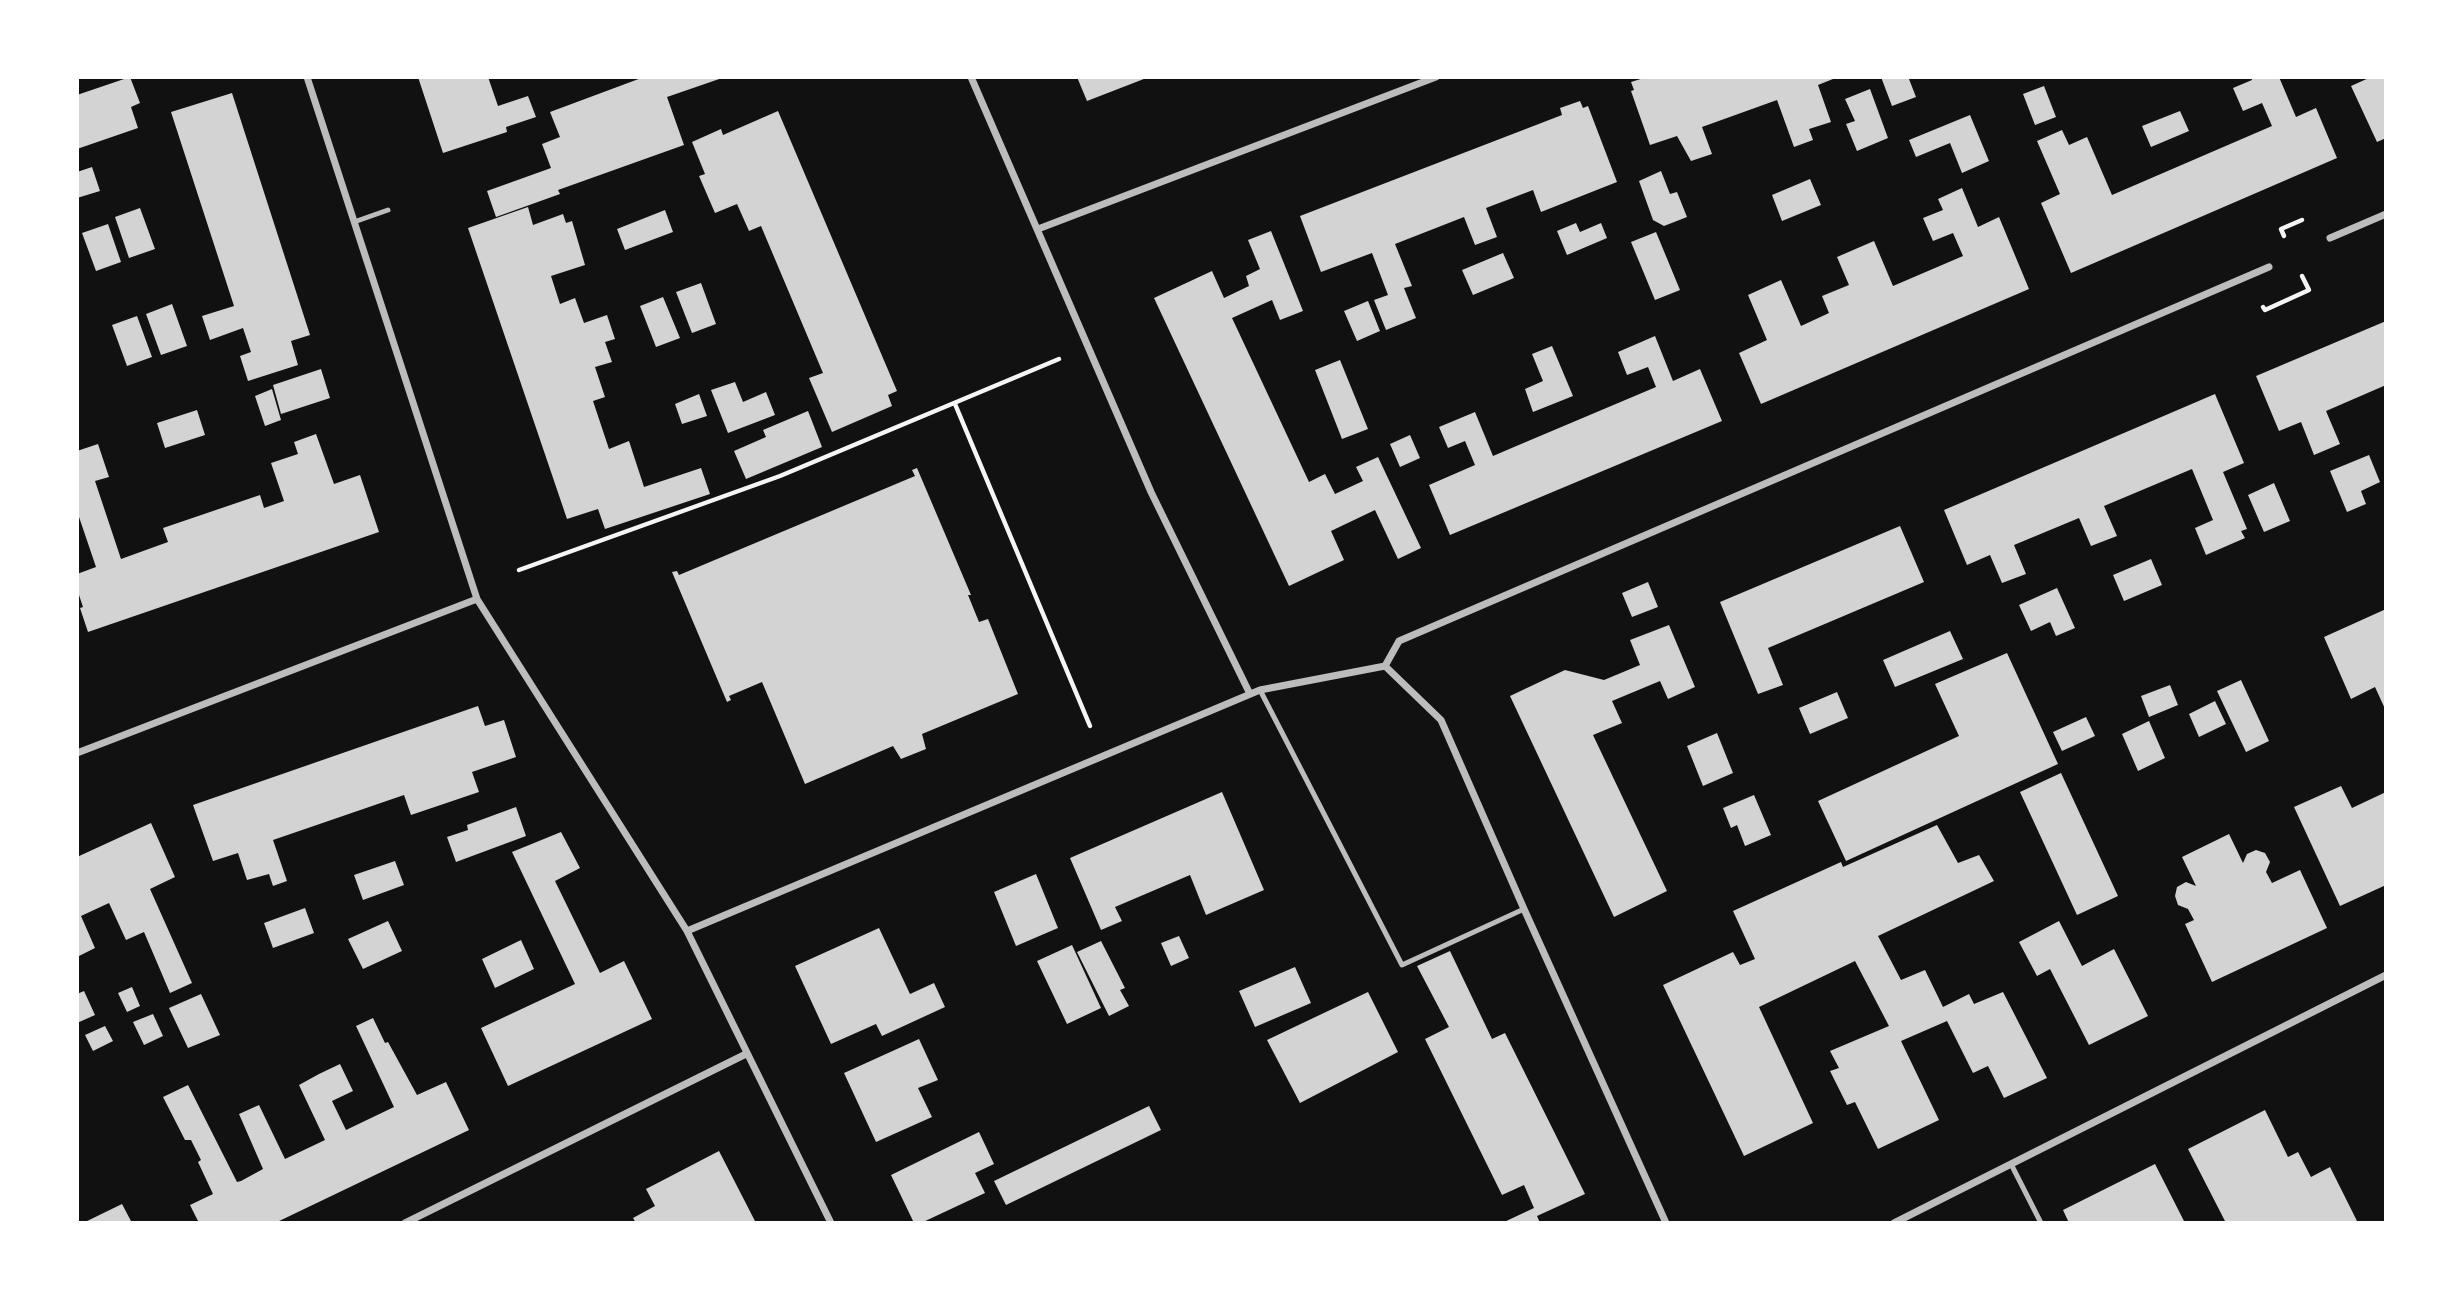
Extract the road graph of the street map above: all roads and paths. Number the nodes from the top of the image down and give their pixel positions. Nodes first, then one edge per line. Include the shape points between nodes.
1 (307, 77) edge
2 (971, 77) edge
3 (1436, 77) edge
4 (388, 210) dead end
5 (2386, 214) edge
6 (354, 222) junction
7 (1038, 229) junction
8 (2330, 238) dead end
9 (2269, 267) dead end
10 (1069, 355) dead end
11 (955, 404) dead end
12 (519, 570) dead end
13 (477, 599) junction
14 (1385, 666) junction
15 (1260, 690) junction
16 (1250, 694) junction
17 (77, 752) edge
18 (1102, 756) junction
19 (1524, 909) junction
20 (687, 930) junction
21 (2386, 975) edge
22 (746, 1054) junction
23 (2011, 1164) junction
24 (405, 1223) edge
25 (831, 1223) edge
26 (1666, 1223) edge
27 (1894, 1223) edge
28 (2041, 1223) edge

1 - 6 street
2 - 7 street
3 - 7 street
4 - 6 lane
5 - 8 street
6 - 13 street
7 - 16 street via 1151,492
9 - 14 street via 1399,641
10 - 12 path via 780,477
11 - 18 path
13 - 17 street
13 - 20 street
14 - 15 street
14 - 19 street via 1441,720
15 - 16 street
15 - 19 lane via 1402,965
16 - 18 street
18 - 20 street
19 - 26 street
20 - 22 street
21 - 23 street
22 - 24 street
22 - 25 street
23 - 27 street
23 - 28 lane

